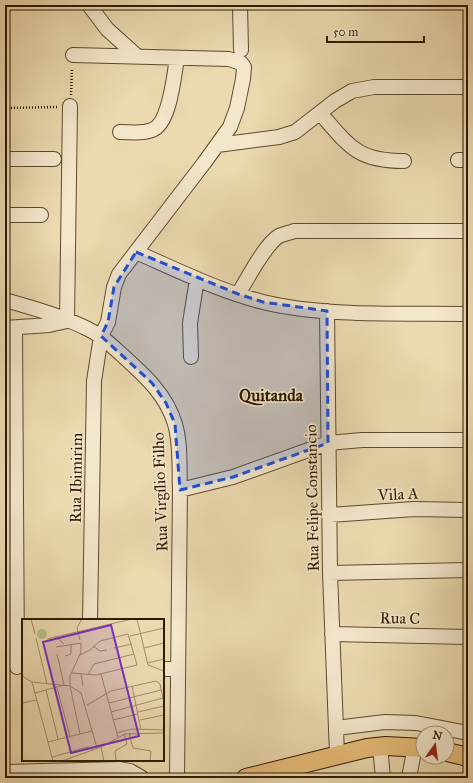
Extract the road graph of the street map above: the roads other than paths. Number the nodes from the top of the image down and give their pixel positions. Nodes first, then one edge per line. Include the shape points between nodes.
1 (89, 5) edge
2 (240, 5) edge
3 (73, 55) road end
4 (138, 57) junction
5 (242, 57) junction
6 (177, 58) junction
7 (468, 87) edge
8 (70, 106) road end
9 (320, 113) junction
10 (120, 132) dead end
11 (218, 145) junction
12 (54, 158) dead end
13 (5, 159) edge
14 (404, 161) dead end
15 (5, 215) edge
16 (41, 215) dead end
17 (468, 232) edge
18 (136, 252) junction
19 (197, 279) junction
20 (238, 294) junction
21 (5, 300) edge
22 (326, 311) junction
23 (468, 314) edge
24 (67, 321) junction
25 (10, 328) edge
26 (101, 336) junction
27 (191, 357) dead end
28 (10, 431) edge
29 (468, 440) edge
30 (328, 443) junction
31 (180, 490) junction
32 (468, 510) edge
33 (330, 515) junction
34 (468, 570) edge
35 (330, 573) junction
36 (90, 619) edge
37 (332, 634) junction
38 (468, 637) edge
39 (15, 667) edge
40 (164, 669) edge
41 (178, 669) junction
42 (336, 728) junction
43 (468, 733) edge
44 (380, 746) junction
45 (415, 747) edge
46 (455, 754) edge
47 (337, 755) junction
48 (468, 757) edge
49 (415, 759) edge
50 (5, 772) edge
51 (142, 778) edge
52 (177, 778) edge
53 (246, 778) edge
54 (383, 778) edge
55 (409, 778) edge

1 - 4 street via 106,29
2 - 5 street, Rua Ibimirim
3 - 4 street
4 - 6 street
5 - 6 street via 237,61
5 - 11 street, Rua Ibimirim via 244,79 237,108 230,127
6 - 10 street via 169,103 160,124 153,130 140,133
7 - 9 street via 374,87 352,91 335,100
8 - 24 street
9 - 11 street via 295,132 278,138
9 - 14 street via 339,135 361,154 375,160
11 - 18 street, Rua Ibimirim
12 - 13 street
15 - 16 street
17 - 20 street via 294,231 277,237
18 - 19 street
18 - 26 street, Rua Ibimirim via 119,274 108,322
19 - 20 street
19 - 27 street via 190,323
20 - 22 street via 263,302
21 - 24 street, Rua Virgílio Filho
22 - 23 street
22 - 30 street, Rua Felipe Constancio
24 - 25 street
24 - 26 street, Rua Virgílio Filho
25 - 28 street
26 - 31 street, Rua Virgílio Filho via 152,382 166,403 175,424 179,450
26 - 36 street, Rua Ibimirim via 94,381
28 - 39 street
29 - 30 street via 362,440
30 - 31 street via 233,477
30 - 33 street, Rua Felipe Constancio
31 - 41 street, Rua Virgílio Filho
32 - 33 street, Vila A
33 - 35 street, Rua Felipe Constancio
34 - 35 street
35 - 37 street, Rua Felipe Constancio
37 - 38 street, Rua C
37 - 42 street, Rua Felipe Constancio
40 - 41 street
41 - 52 street, Rua Virgílio Filho
42 - 43 street via 385,722 416,723
42 - 47 street, Rua Felipe Constancio
44 - 45 main road
44 - 47 main road
44 - 54 street
46 - 48 main road
47 - 53 main road
49 - 55 street
50 - 51 street via 119,769 130,771

